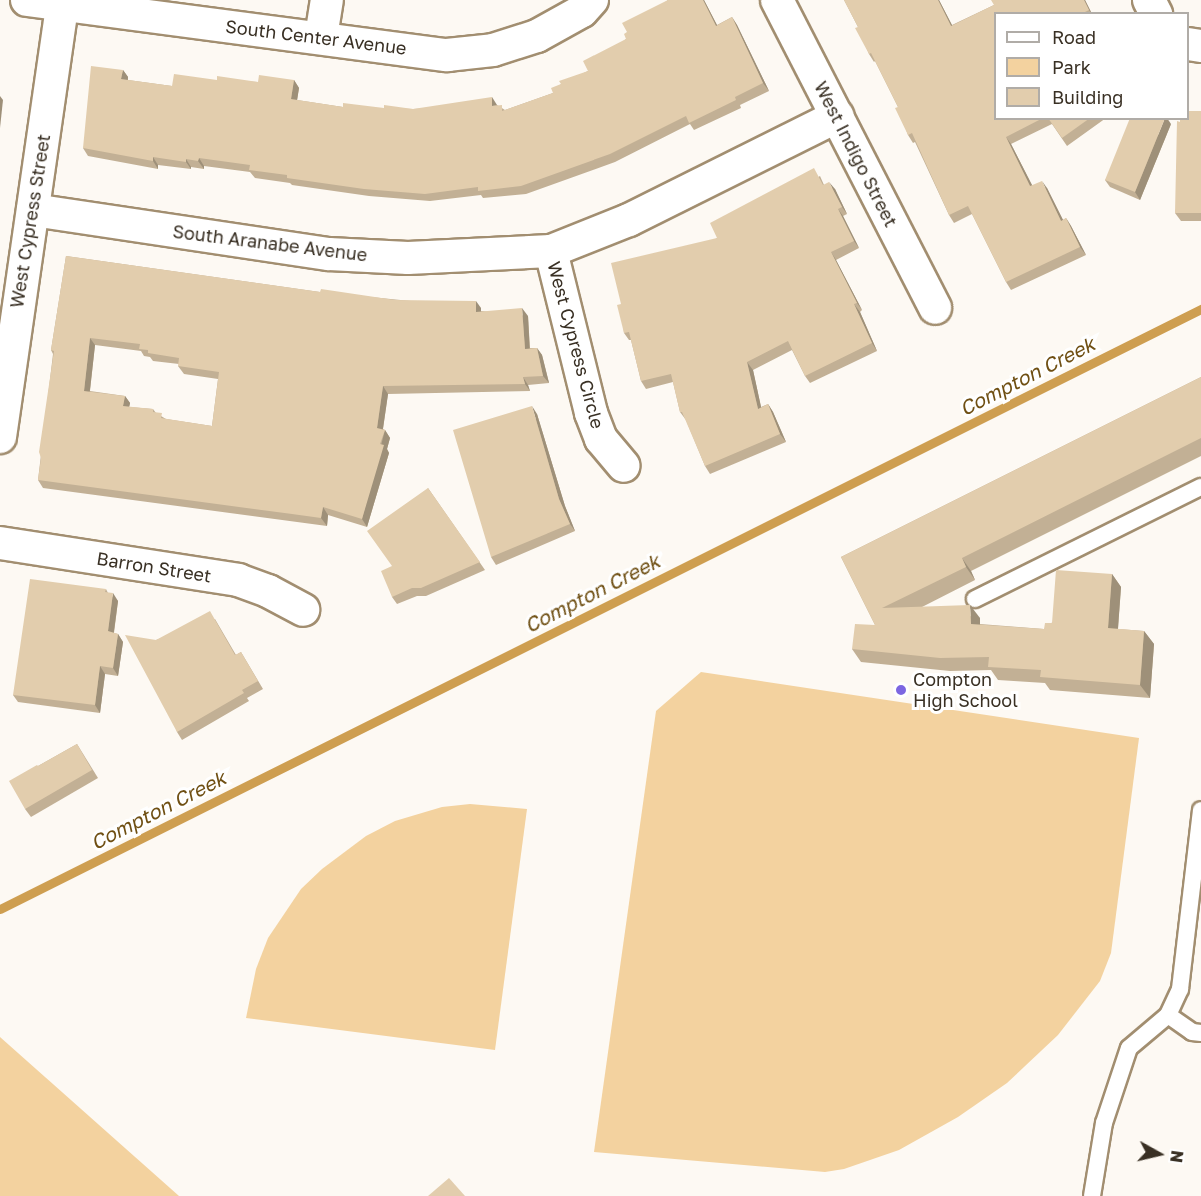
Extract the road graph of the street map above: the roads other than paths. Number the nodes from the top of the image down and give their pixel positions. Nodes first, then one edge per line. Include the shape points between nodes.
1 (27, 0) edge
2 (327, 0) edge
3 (592, 0) edge
4 (777, 0) edge
5 (62, 5) junction
6 (321, 37) junction
7 (838, 116) junction
8 (33, 210) junction
9 (551, 250) junction
10 (936, 308) dead end
11 (5, 352) edge
12 (0, 436) edge
13 (624, 466) dead end
14 (1201, 487) edge
15 (0, 543) edge
16 (975, 599) dead end
17 (303, 610) dead end
18 (1201, 810) edge
19 (1168, 1016) junction
20 (1201, 1033) edge
21 (1092, 1196) edge

1 - 5 street, South Center Avenue
2 - 6 street
3 - 6 street, South Center Avenue via 537,36 493,51 447,55
4 - 7 street, West Indigo Street
5 - 6 street, South Center Avenue
5 - 8 street, West Cypress Street
7 - 9 street, South Aranabe Avenue via 629,220
7 - 10 street, West Indigo Street
8 - 9 street, South Aranabe Avenue via 329,254 408,258
8 - 11 street, West Cypress Street
9 - 13 street, West Cypress Circle via 591,413 601,439
11 - 12 street, West Cypress Street
14 - 16 lane
15 - 17 street, Barron Street via 238,580
18 - 19 lane via 1180,990
19 - 20 lane via 1192,1032
19 - 21 lane via 1129,1048 1104,1124

